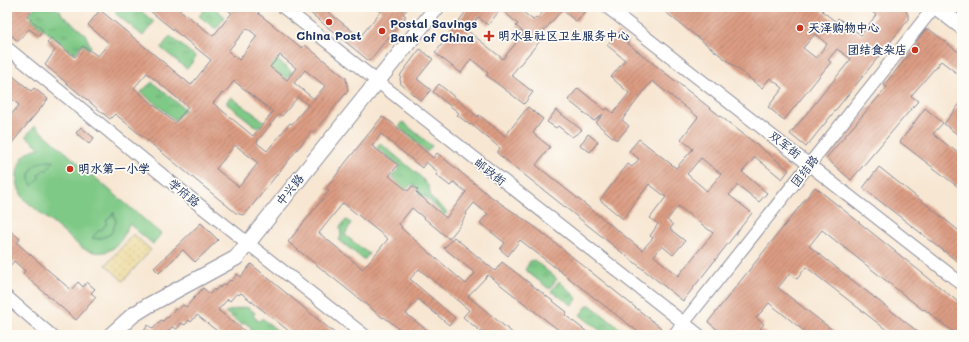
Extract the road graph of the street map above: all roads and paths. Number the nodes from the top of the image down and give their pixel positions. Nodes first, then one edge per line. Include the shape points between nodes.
1 (283, 7) edge
2 (437, 7) edge
3 (607, 7) edge
4 (936, 7) edge
5 (952, 7) edge
6 (962, 15) edge
7 (962, 27) edge
8 (7, 48) edge
9 (377, 83) junction
10 (810, 164) junction
11 (248, 244) junction
12 (962, 284) edge
13 (7, 297) edge
14 (684, 323) junction
15 (51, 335) edge
16 (111, 335) edge
17 (364, 335) edge
18 (674, 335) edge
19 (699, 335) edge

1 - 9 street, 邮政街
2 - 9 main road, 中兴路
3 - 10 street, 双军街
4 - 7 main road
4 - 10 street, 团结路
5 - 6 main road
8 - 11 street, 学府路
9 - 11 main road, 中兴路
9 - 14 street, 邮政街
10 - 12 street, 双军街
10 - 14 street, 团结路
11 - 16 main road, 中兴路 via 236,258 149,305 133,315
11 - 17 street, 学府路
13 - 15 street
14 - 18 street, 团结路
14 - 19 street, 邮政街

